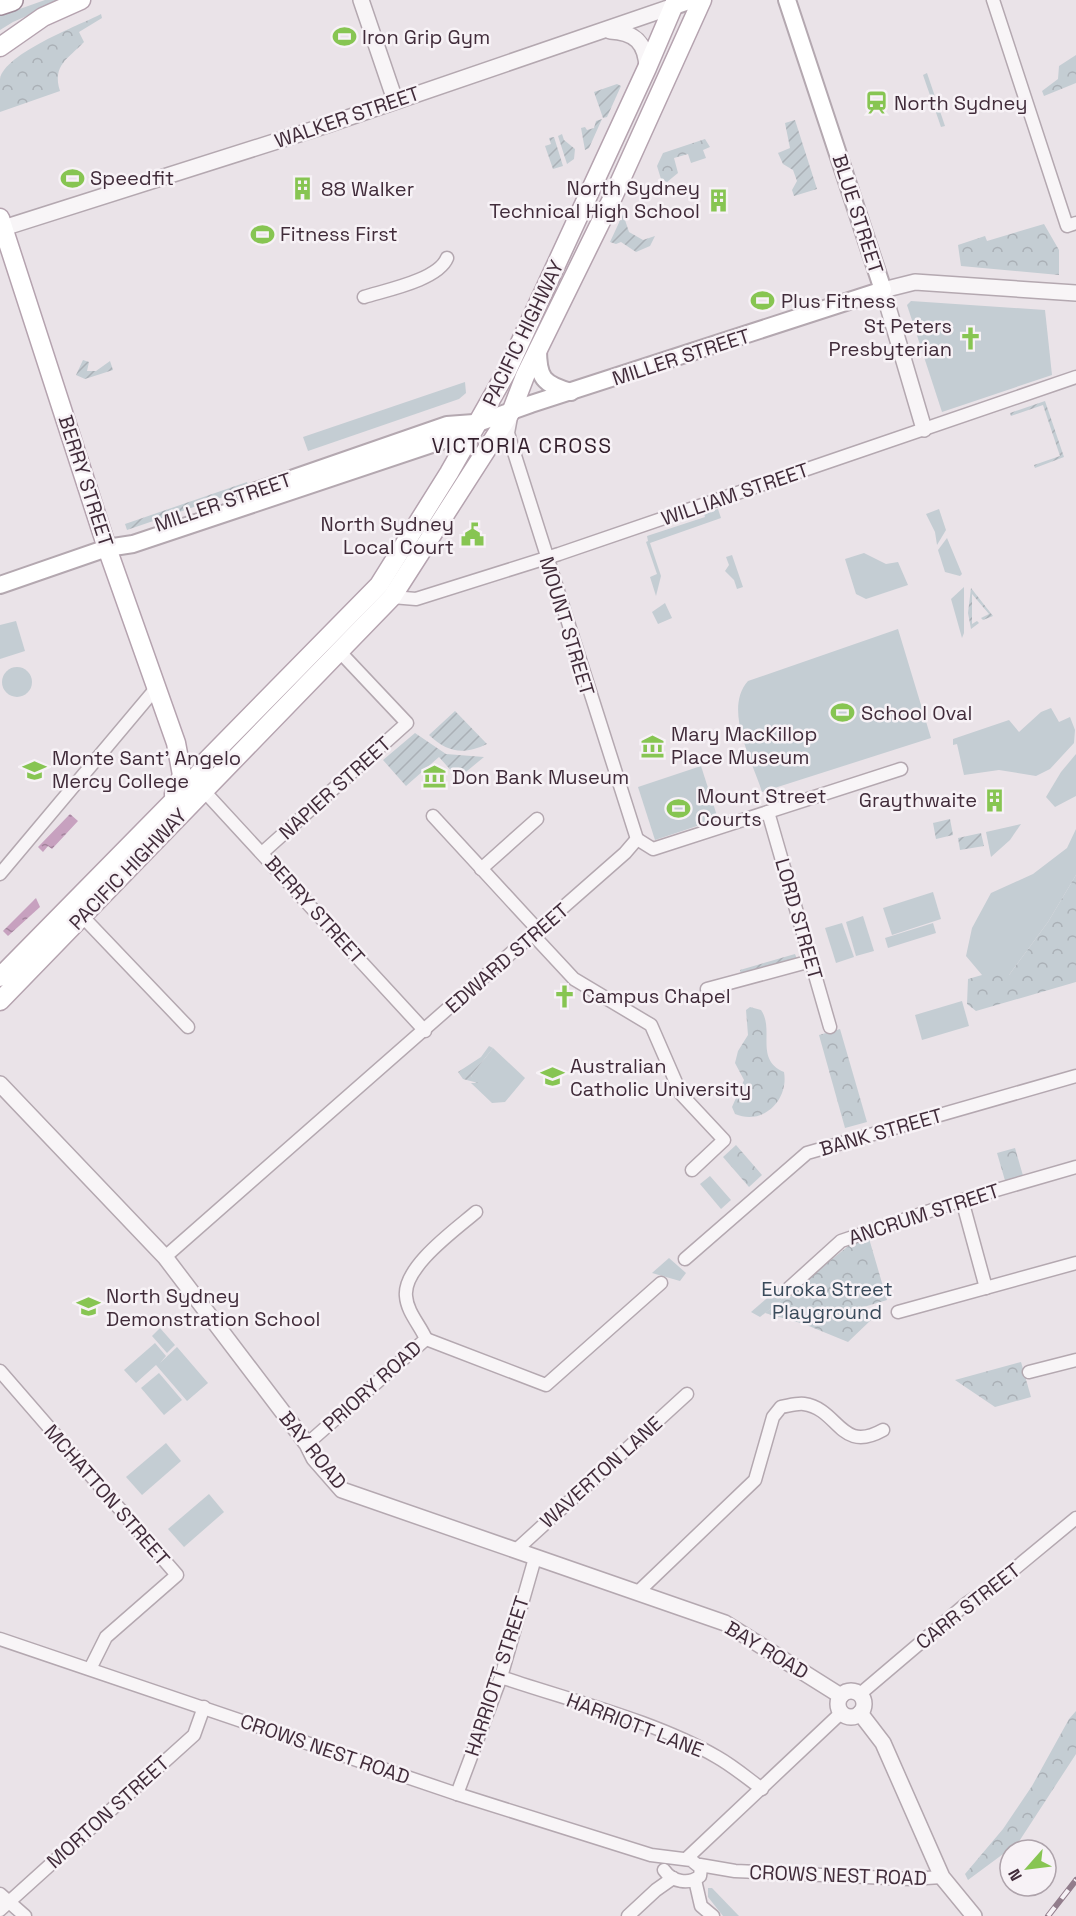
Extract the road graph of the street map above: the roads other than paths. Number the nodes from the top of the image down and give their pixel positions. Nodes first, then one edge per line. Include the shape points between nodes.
1 (12, 0) edge
2 (81, 0) edge
3 (692, 0) edge
4 (702, 0) edge
5 (787, 0) edge
6 (993, 0) edge
7 (365, 1) edge
8 (675, 3) edge
9 (0, 4) edge
10 (604, 31) junction
11 (0, 47) edge
12 (647, 68) junction
13 (395, 100) junction
14 (1, 225) edge
15 (1072, 225) edge
16 (447, 258) dead end
17 (883, 290) junction
18 (1076, 293) edge
19 (364, 297) dead end
20 (538, 349) junction
21 (1076, 377) edge
22 (571, 392) junction
23 (512, 411) junction
24 (478, 423) junction
25 (924, 429) junction
26 (107, 548) junction
27 (545, 557) junction
28 (0, 585) edge
29 (392, 597) junction
30 (340, 652) junction
31 (157, 687) junction
32 (256, 737) junction
33 (176, 742) junction
34 (901, 768) dead end
35 (202, 770) junction
36 (204, 790) junction
37 (170, 803) junction
38 (768, 812) junction
39 (433, 816) dead end
40 (537, 819) dead end
41 (637, 839) junction
42 (262, 853) junction
43 (482, 869) junction
44 (0, 874) edge
45 (82, 916) junction
46 (537, 933) junction
47 (811, 961) junction
48 (0, 976) edge
49 (707, 989) dead end
50 (0, 1001) edge
51 (188, 1027) dead end
52 (830, 1027) dead end
53 (424, 1031) junction
54 (1076, 1076) edge
55 (0, 1084) edge
56 (1076, 1167) edge
57 (692, 1170) dead end
58 (962, 1200) junction
59 (476, 1212) dead end
60 (165, 1257) junction
61 (685, 1259) dead end
62 (1076, 1263) edge
63 (661, 1283) dead end
64 (986, 1288) junction
65 (788, 1289) dead end
66 (898, 1312) dead end
67 (426, 1339) junction
68 (1076, 1360) edge
69 (0, 1371) edge
70 (1029, 1372) dead end
71 (687, 1394) dead end
72 (884, 1430) dead end
73 (307, 1444) junction
74 (1076, 1518) edge
75 (515, 1551) junction
76 (535, 1558) junction
77 (638, 1592) junction
78 (0, 1639) edge
79 (90, 1669) junction
80 (501, 1677) junction
81 (860, 1694) junction
82 (841, 1696) junction
83 (204, 1707) junction
84 (842, 1712) junction
85 (860, 1713) junction
86 (762, 1789) junction
87 (457, 1794) junction
88 (669, 1868) junction
89 (697, 1869) junction
90 (942, 1877) junction
91 (3, 1902) edge
92 (710, 1913) edge
93 (25, 1916) edge
94 (628, 1916) edge
95 (974, 1916) edge

1 - 9 highway
2 - 11 main road via 43,17
3 - 8 main road, WALKER STREET
4 - 20 main road, PACIFIC HIGHWAY
5 - 17 main road, BLUE STREET
6 - 15 street
7 - 13 street
8 - 10 street, WALKER STREET
8 - 12 main road, PACIFIC HIGHWAY
10 - 12 street via 623,31 639,40 645,48
10 - 13 street, WALKER STREET
12 - 24 main road, PACIFIC HIGHWAY via 507,371
13 - 14 street, WALKER STREET via 318,128
14 - 26 main road, BERRY STREET
16 - 19 street via 432,274
17 - 18 street via 908,282 925,282
17 - 22 main road, MILLER STREET
17 - 25 street, BLUE STREET
20 - 22 main road via 538,368 543,379
20 - 23 main road, PACIFIC HIGHWAY
21 - 25 street, WILLIAM STREET
22 - 23 main road, MILLER STREET
23 - 24 main road, MILLER STREET
23 - 27 street, MOUNT STREET via 508,433
23 - 29 main road, PACIFIC HIGHWAY
24 - 26 main road, MILLER STREET via 453,423 405,439 125,537
24 - 35 main road, PACIFIC HIGHWAY via 379,585 206,761
25 - 27 street, WILLIAM STREET
26 - 28 main road, MILLER STREET
26 - 31 main road, BERRY STREET
27 - 29 street, WILLIAM STREET via 416,599
27 - 41 street, MOUNT STREET
29 - 30 main road, PACIFIC HIGHWAY
30 - 32 main road, PACIFIC HIGHWAY
30 - 42 street, NAPIER STREET via 407,723
31 - 33 main road, BERRY STREET
31 - 44 street
32 - 35 main road, PACIFIC HIGHWAY via 234,746 216,764
32 - 36 main road, PACIFIC HIGHWAY
33 - 35 main road, BERRY STREET
33 - 37 main road, BERRY STREET via 182,775
34 - 38 street
35 - 37 main road, PACIFIC HIGHWAY
36 - 42 street, BERRY STREET
36 - 45 main road, PACIFIC HIGHWAY
37 - 48 main road, PACIFIC HIGHWAY
38 - 41 street via 653,849
38 - 47 street, LORD STREET
39 - 43 street
40 - 43 street
41 - 46 street, EDWARD STREET
42 - 53 street, BERRY STREET
43 - 46 street
45 - 50 main road, PACIFIC HIGHWAY
45 - 51 street
46 - 53 street, EDWARD STREET
46 - 57 street via 574,979 651,1025 681,1094 724,1140
47 - 49 street
47 - 52 street, LORD STREET
53 - 60 street, EDWARD STREET
54 - 61 street, BANK STREET via 807,1153
55 - 60 street, BAY ROAD
56 - 58 street, ANCRUM STREET
58 - 64 street
58 - 65 street, ANCRUM STREET via 841,1241
59 - 67 street, PRIORY ROAD via 419,1264 407,1281 406,1297
60 - 73 street, BAY ROAD
62 - 64 street
63 - 67 street via 546,1385
64 - 66 street
67 - 73 street, PRIORY ROAD
68 - 70 street
69 - 79 street, MCHATTON STREET via 177,1575 106,1637
71 - 75 street, WAVERTON LANE
72 - 77 street via 869,1438 849,1436 817,1408 804,1404 780,1407 773,1417 755,1480
73 - 75 street, BAY ROAD via 342,1491
74 - 81 street, CARR STREET
75 - 76 street, BAY ROAD
76 - 77 street, BAY ROAD
76 - 80 street, HARRIOTT STREET
77 - 82 street, BAY ROAD via 725,1623
78 - 79 street, CROWS NEST ROAD
79 - 83 street, CROWS NEST ROAD
80 - 86 street, HARRIOTT LANE via 660,1730 718,1757
80 - 87 street, HARRIOTT STREET
81 - 82 street via 848,1691
81 - 85 street via 864,1701
82 - 84 street via 838,1704
83 - 87 street, CROWS NEST ROAD
83 - 91 street, MORTON STREET via 194,1735
84 - 85 street via 853,1716
84 - 86 street
85 - 90 street via 883,1743
86 - 89 street via 705,1841
87 - 88 street, CROWS NEST ROAD via 651,1856
88 - 89 street
88 - 89 street
88 - 94 street via 656,1890
89 - 90 street, CROWS NEST ROAD via 910,1879
89 - 92 street via 699,1902
90 - 95 street
91 - 93 street

